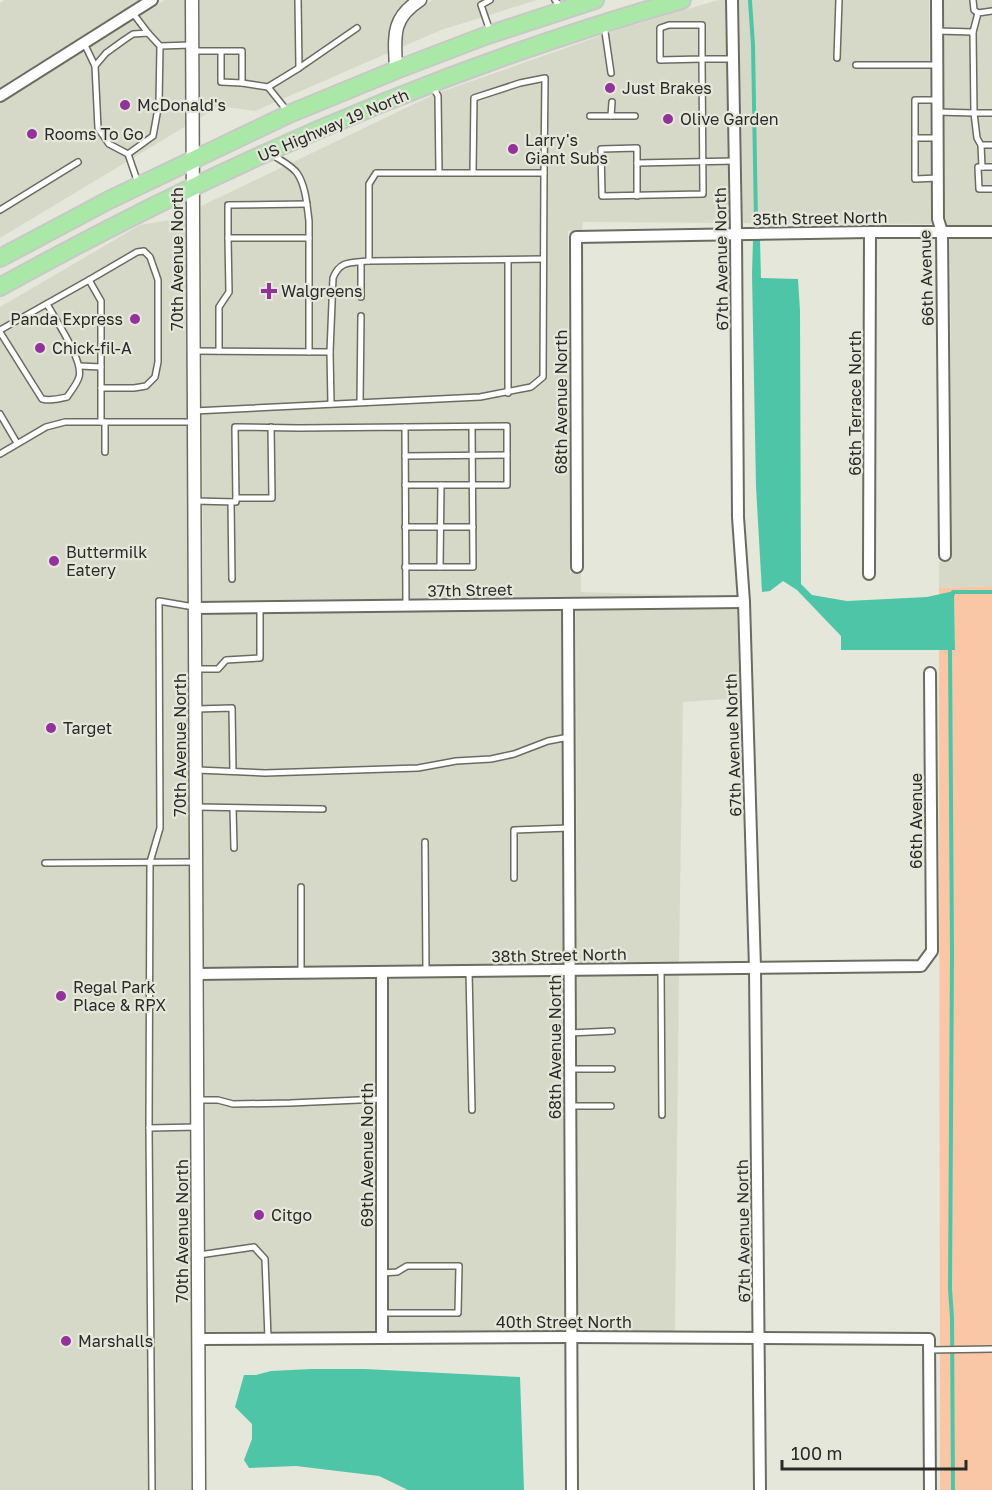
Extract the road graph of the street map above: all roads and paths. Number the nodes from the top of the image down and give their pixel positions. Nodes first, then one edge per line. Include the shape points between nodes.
1 (152, 0) edge
2 (192, 0) edge
3 (298, 0) edge
4 (490, 0) edge
5 (595, 0) edge
6 (682, 0) edge
7 (732, 0) edge
8 (838, 0) edge
9 (937, 0) edge
10 (974, 0) edge
11 (416, 1) edge
12 (559, 5) edge
13 (992, 11) edge
14 (132, 12) junction
15 (978, 13) junction
16 (604, 24) junction
17 (357, 28) dead end
18 (937, 31) junction
19 (973, 32) junction
20 (148, 33) junction
21 (491, 34) junction
22 (84, 43) junction
23 (160, 46) junction
24 (193, 48) junction
25 (221, 51) junction
26 (837, 58) dead end
27 (702, 59) junction
28 (733, 59) junction
29 (856, 65) dead end
30 (937, 65) junction
31 (95, 66) junction
32 (299, 68) junction
33 (396, 70) junction
34 (611, 73) dead end
35 (242, 83) junction
36 (431, 84) junction
37 (268, 87) junction
38 (0, 96) edge
39 (937, 100) junction
40 (612, 102) dead end
41 (937, 112) junction
42 (974, 113) junction
43 (992, 113) edge
44 (289, 114) junction
45 (590, 116) dead end
46 (611, 116) junction
47 (635, 116) dead end
48 (915, 138) junction
49 (938, 138) junction
50 (981, 145) junction
51 (992, 145) edge
52 (268, 152) junction
53 (128, 154) junction
54 (193, 158) junction
55 (735, 161) junction
56 (78, 162) dead end
57 (703, 162) junction
58 (637, 163) junction
59 (982, 167) junction
60 (992, 167) edge
61 (439, 172) junction
62 (473, 172) junction
63 (544, 173) junction
64 (938, 178) junction
65 (139, 185) junction
66 (194, 187) junction
67 (992, 189) edge
68 (637, 196) junction
69 (307, 204) junction
70 (0, 210) edge
71 (870, 232) junction
72 (942, 232) junction
73 (992, 232) edge
74 (736, 233) junction
75 (576, 237) joint
76 (228, 238) junction
77 (309, 238) junction
78 (0, 258) edge
79 (543, 259) junction
80 (508, 260) junction
81 (369, 261) junction
82 (361, 262) junction
83 (89, 280) junction
84 (0, 287) edge
85 (361, 297) dead end
86 (47, 304) junction
87 (361, 316) dead end
88 (0, 331) edge
89 (194, 351) junction
90 (219, 351) junction
91 (309, 352) junction
92 (330, 352) junction
93 (80, 366) junction
94 (101, 367) junction
95 (101, 388) junction
96 (508, 393) junction
97 (360, 402) junction
98 (331, 404) junction
99 (0, 414) edge
100 (194, 417) junction
101 (103, 422) junction
102 (271, 427) junction
103 (472, 427) junction
104 (405, 428) junction
105 (17, 443) junction
106 (105, 452) dead end
107 (0, 454) edge
108 (473, 455) junction
109 (507, 455) junction
110 (405, 456) junction
111 (405, 485) junction
112 (441, 485) junction
113 (473, 485) junction
114 (233, 500) junction
115 (195, 501) junction
116 (405, 527) junction
117 (441, 527) junction
118 (473, 527) junction
119 (945, 555) dead end
120 (405, 567) junction
121 (440, 567) junction
122 (577, 567) dead end
123 (869, 574) dead end
124 (232, 579) dead end
125 (744, 602) junction
126 (568, 604) junction
127 (406, 605) junction
128 (260, 607) junction
129 (196, 608) junction
130 (196, 669) junction
131 (930, 673) dead end
132 (196, 709) junction
133 (569, 737) junction
134 (197, 770) junction
135 (234, 771) junction
136 (197, 807) junction
137 (233, 808) junction
138 (323, 809) dead end
139 (569, 828) junction
140 (425, 842) dead end
141 (234, 848) dead end
142 (150, 862) junction
143 (197, 862) junction
144 (45, 863) dead end
145 (514, 878) dead end
146 (301, 887) dead end
147 (921, 966) joint
148 (755, 968) junction
149 (661, 969) junction
150 (570, 970) junction
151 (426, 971) junction
152 (469, 971) junction
153 (382, 972) junction
154 (301, 973) junction
155 (198, 974) junction
156 (612, 1031) dead end
157 (570, 1033) junction
158 (570, 1069) junction
159 (612, 1069) dead end
160 (382, 1099) junction
161 (198, 1100) junction
162 (570, 1106) junction
163 (610, 1106) dead end
164 (472, 1110) dead end
165 (662, 1114) dead end
166 (198, 1127) junction
167 (149, 1128) junction
168 (198, 1255) junction
169 (382, 1273) junction
170 (382, 1313) junction
171 (572, 1337) junction
172 (268, 1338) junction
173 (382, 1338) junction
174 (759, 1338) junction
175 (199, 1339) junction
176 (929, 1345) junction
177 (992, 1349) edge
178 (152, 1490) edge
179 (199, 1490) edge
180 (572, 1490) edge
181 (760, 1490) edge
182 (930, 1490) edge

1 - 14 street
2 - 24 street, 70th Avenue North
3 - 32 lane
4 - 21 lane via 481,5
5 - 12 highway, US Highway 19 North
6 - 16 highway, US Highway 19 North
7 - 28 street, 67th Avenue North
8 - 26 lane
9 - 18 street, 66th Avenue
10 - 15 lane
11 - 33 street via 397,26
12 - 21 highway, US Highway 19 North
13 - 15 lane
14 - 20 lane
14 - 22 street
15 - 19 lane
16 - 34 lane
16 - 36 highway, US Highway 19 North
17 - 32 lane
18 - 19 lane
18 - 30 street, 66th Avenue
19 - 42 lane
20 - 23 lane
20 - 31 lane via 124,40
21 - 33 highway, US Highway 19 North
22 - 31 lane
22 - 38 street
23 - 24 lane
23 - 53 lane via 159,103 153,136
24 - 25 lane
24 - 54 street, 70th Avenue North
25 - 35 lane via 221,82
25 - 35 lane via 242,51
27 - 27 lane via 702,25 660,28 660,60
27 - 28 lane
27 - 57 lane
28 - 55 street, 67th Avenue North
29 - 30 lane
30 - 39 street, 66th Avenue
31 - 53 lane via 98,128 109,144
32 - 37 lane
33 - 44 highway, US Highway 19 North
35 - 37 lane
36 - 52 highway, US Highway 19 North
36 - 61 lane via 438,96
37 - 44 lane
39 - 41 street, 66th Avenue
39 - 48 lane via 915,100
40 - 46 lane
41 - 42 lane
41 - 49 street, 66th Avenue
42 - 43 lane
42 - 50 lane
44 - 54 highway, US Highway 19 North
45 - 46 lane
46 - 47 lane
48 - 49 lane
48 - 64 lane via 915,179
49 - 64 street, 66th Avenue
50 - 51 lane
50 - 59 lane
52 - 66 highway, US Highway 19 North
52 - 69 lane via 296,171
53 - 65 lane
54 - 65 highway, US Highway 19 North
54 - 66 street, 70th Avenue North
55 - 57 lane
55 - 74 street, 67th Avenue North
56 - 70 lane
57 - 58 lane
57 - 68 lane via 703,194
58 - 68 lane
58 - 68 lane via 637,148 601,149 602,196
59 - 60 lane
59 - 67 lane via 978,167 979,189
61 - 62 lane
61 - 81 lane via 376,173 369,184
62 - 63 lane
62 - 63 lane via 474,98 545,78
63 - 79 lane
64 - 72 street, 66th Avenue via 938,219
65 - 78 highway, US Highway 19 North
66 - 84 highway, US Highway 19 North
66 - 89 street, 70th Avenue North
69 - 76 lane via 228,205
69 - 77 lane
71 - 72 street, 35th Street North
71 - 74 street, 35th Street North
71 - 123 street, 66th Terrace North
72 - 73 street, 35th Street North
72 - 119 street, 66th Avenue
74 - 75 street, 35th Street North
74 - 125 street, 67th Avenue North via 738,517
75 - 122 street, 68th Avenue North
76 - 77 lane
76 - 90 lane via 229,292 219,307
77 - 91 lane
79 - 80 lane
79 - 96 lane via 543,377 531,387
80 - 81 lane
80 - 96 lane
81 - 82 lane
82 - 85 lane
82 - 92 lane via 344,263 336,269
83 - 86 lane
83 - 94 lane via 100,301
83 - 95 lane via 144,251 158,280 155,376 146,386
86 - 88 lane
86 - 93 lane
87 - 97 lane
88 - 93 lane via 42,399 67,397 80,375
89 - 90 lane
89 - 100 street, 70th Avenue North
90 - 91 lane
91 - 92 lane
92 - 98 lane
93 - 94 lane
94 - 95 lane
95 - 101 lane
96 - 97 lane via 480,398
97 - 98 lane
98 - 100 lane
99 - 105 lane
100 - 101 lane
100 - 115 street, 70th Avenue North
101 - 105 lane via 65,422 46,427
101 - 106 lane
102 - 104 lane
102 - 114 lane via 235,427
102 - 114 lane via 272,498
103 - 104 lane
103 - 108 lane
103 - 109 lane via 507,426
104 - 110 lane
105 - 107 lane
108 - 109 lane
108 - 110 lane
108 - 113 lane
109 - 113 lane via 507,485
110 - 111 lane
111 - 112 lane
111 - 116 lane
112 - 113 lane
112 - 117 lane
113 - 118 lane
114 - 115 lane
114 - 124 lane
115 - 129 street, 70th Avenue North
116 - 117 lane
116 - 120 lane
117 - 118 lane
117 - 121 lane
118 - 121 lane via 473,567
120 - 121 lane
120 - 127 lane
125 - 126 street, 37th Street
125 - 148 street, 67th Avenue North
126 - 127 street, 37th Street
126 - 133 street, 68th Avenue North
127 - 128 street, 37th Street
128 - 129 street, 37th Street
128 - 130 lane via 260,658 226,660 218,669
129 - 130 street, 70th Avenue North
129 - 142 lane via 159,601 160,828
130 - 132 street, 70th Avenue North
131 - 147 street, 66th Avenue via 932,951
132 - 134 street, 70th Avenue North
132 - 135 lane via 232,708
133 - 135 lane via 491,759 418,768
133 - 139 street, 68th Avenue North
134 - 135 lane
134 - 136 street, 70th Avenue North
136 - 137 lane
136 - 143 street, 70th Avenue North
137 - 138 lane
137 - 141 lane
139 - 145 lane via 514,830
139 - 150 street, 68th Avenue North
140 - 151 lane
142 - 143 lane
142 - 144 lane
142 - 167 lane
143 - 155 street, 70th Avenue North
146 - 154 lane
147 - 148 street, 38th Street North
148 - 149 street, 38th Street North
148 - 174 street, 67th Avenue North
149 - 150 street, 38th Street North
149 - 165 lane
150 - 152 street, 38th Street North
150 - 157 street, 68th Avenue North
151 - 152 street, 38th Street North
151 - 153 street, 38th Street North
152 - 164 lane
153 - 154 street, 38th Street North
153 - 160 street, 69th Avenue North
154 - 155 street, 38th Street North
155 - 161 street, 70th Avenue North
156 - 157 lane
157 - 158 street, 68th Avenue North
158 - 159 lane
158 - 162 street, 68th Avenue North
160 - 161 lane via 233,1104
160 - 169 street, 69th Avenue North
161 - 166 street, 70th Avenue North
162 - 163 lane
162 - 171 street, 68th Avenue North
166 - 167 lane
166 - 168 street, 70th Avenue North
167 - 178 lane
168 - 172 lane via 254,1247 265,1259
168 - 175 street, 70th Avenue North
169 - 170 street, 69th Avenue North
169 - 170 lane via 397,1272 407,1266 459,1266 458,1313
170 - 173 street, 69th Avenue North
171 - 173 street, 40th Street North
171 - 174 street, 40th Street North
171 - 180 street, 68th Avenue North
172 - 173 street, 40th Street North
172 - 175 street, 40th Street North
174 - 176 street, 40th Street North
174 - 181 street, 67th Avenue North
175 - 179 street, 70th Avenue North
176 - 177 lane
176 - 182 street

